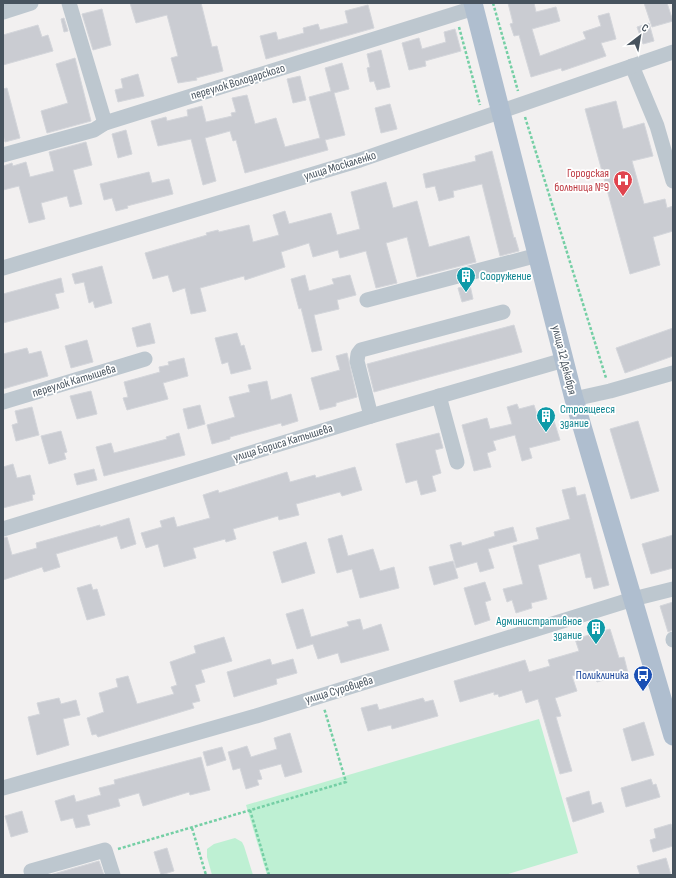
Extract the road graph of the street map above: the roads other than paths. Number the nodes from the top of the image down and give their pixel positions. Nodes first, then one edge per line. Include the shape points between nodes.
1 (32, 3) edge
2 (69, 3) edge
3 (473, 6) edge
4 (3, 12) edge
5 (673, 52) edge
6 (632, 66) junction
7 (501, 112) junction
8 (105, 123) junction
9 (3, 155) edge
10 (673, 181) edge
11 (538, 255) junction
12 (3, 268) edge
13 (367, 300) dead end
14 (503, 312) dead end
15 (145, 359) dead end
16 (564, 360) junction
17 (673, 373) edge
18 (439, 396) junction
19 (574, 399) junction
20 (3, 402) edge
21 (371, 416) junction
22 (457, 462) dead end
23 (3, 529) edge
24 (673, 589) edge
25 (633, 599) junction
26 (672, 731) edge
27 (3, 788) edge
28 (32, 875) edge
29 (113, 875) edge

1 - 4 street
2 - 8 street
3 - 7 main road, улица 12 Декабря
3 - 8 street, переулок Володарского
5 - 6 street, улица Москаленко
6 - 7 street, улица Москаленко
6 - 10 street via 657,126
7 - 11 main road, улица 12 Декабря
7 - 12 street, улица Москаленко via 360,160
8 - 9 street, переулок Володарского via 94,130
11 - 13 street
11 - 16 main road, улица 12 Декабря
14 - 21 street via 360,350 357,361
15 - 20 street, переулок Катышева
16 - 18 street, улица Бориса Катышева
16 - 19 main road, улица 12 Декабря
17 - 19 street
18 - 21 street, улица Бориса Катышева
18 - 22 street
19 - 25 main road, улица 12 Декабря
21 - 23 street, улица Бориса Катышева
24 - 25 street, улица Суровцева
25 - 26 main road, улица 12 Декабря
25 - 27 street, улица Суровцева via 320,696
28 - 29 street via 31,871 105,850

